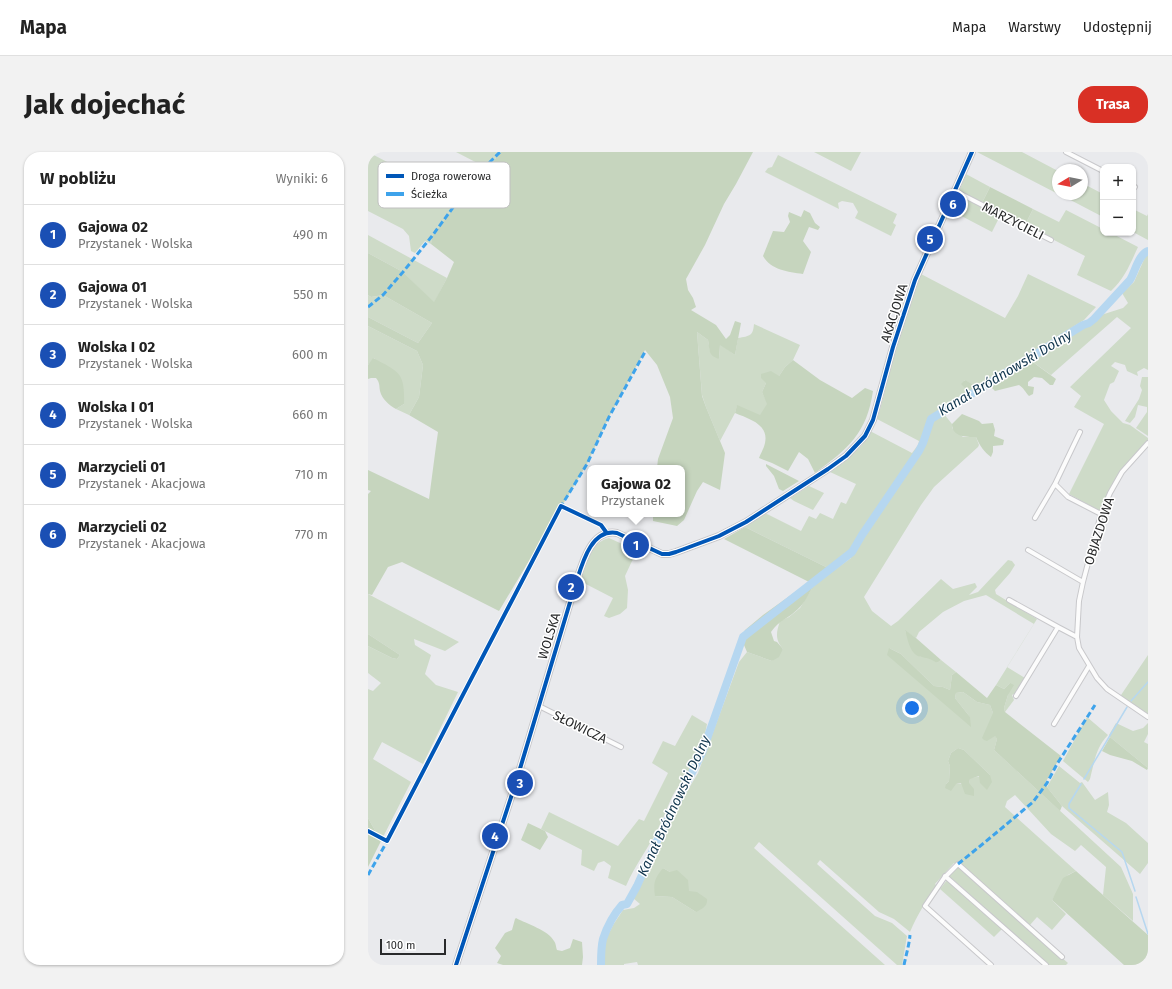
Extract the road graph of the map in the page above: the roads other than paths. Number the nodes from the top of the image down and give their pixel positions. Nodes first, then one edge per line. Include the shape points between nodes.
1 (972, 152) edge
2 (1066, 152) edge
3 (1100, 169) edge
4 (955, 191) junction
5 (1051, 240) dead end
6 (1080, 432) dead end
7 (1148, 443) edge
8 (846, 456) joint
9 (1054, 484) junction
10 (1101, 514) junction
11 (1035, 518) dead end
12 (1028, 550) dead end
13 (1083, 582) junction
14 (1009, 600) dead end
15 (1058, 627) junction
16 (1077, 637) junction
17 (1089, 666) junction
18 (1016, 696) dead end
19 (539, 706) junction
20 (1148, 717) edge
21 (1054, 724) dead end
22 (621, 747) dead end
23 (945, 876) junction
24 (1062, 956) dead end
25 (456, 965) edge
26 (991, 965) edge
27 (1046, 965) edge

1 - 4 street, AKACJOWA
2 - 3 street
4 - 5 street, MARZYCIELI
4 - 8 street, AKACJOWA via 915,280 873,420 865,436
6 - 9 street
7 - 10 street, OBJAZDOWA via 1122,472
8 - 19 street, WOLSKA via 739,526 676,552 662,554 617,533 606,532 600,535 582,566
9 - 10 street via 1068,497
9 - 11 street
10 - 13 street, OBJAZDOWA
12 - 13 street, OBJAZDOWA
13 - 16 street, OBJAZDOWA
14 - 15 street
15 - 16 street
15 - 18 street
16 - 17 street, OBJAZDOWA via 1079,648
17 - 20 street, OBJAZDOWA via 1107,689
17 - 21 street
19 - 22 street, SŁOWICZA
19 - 25 street, WOLSKA
23 - 24 street via 958,864
23 - 26 street via 925,906
23 - 27 street

